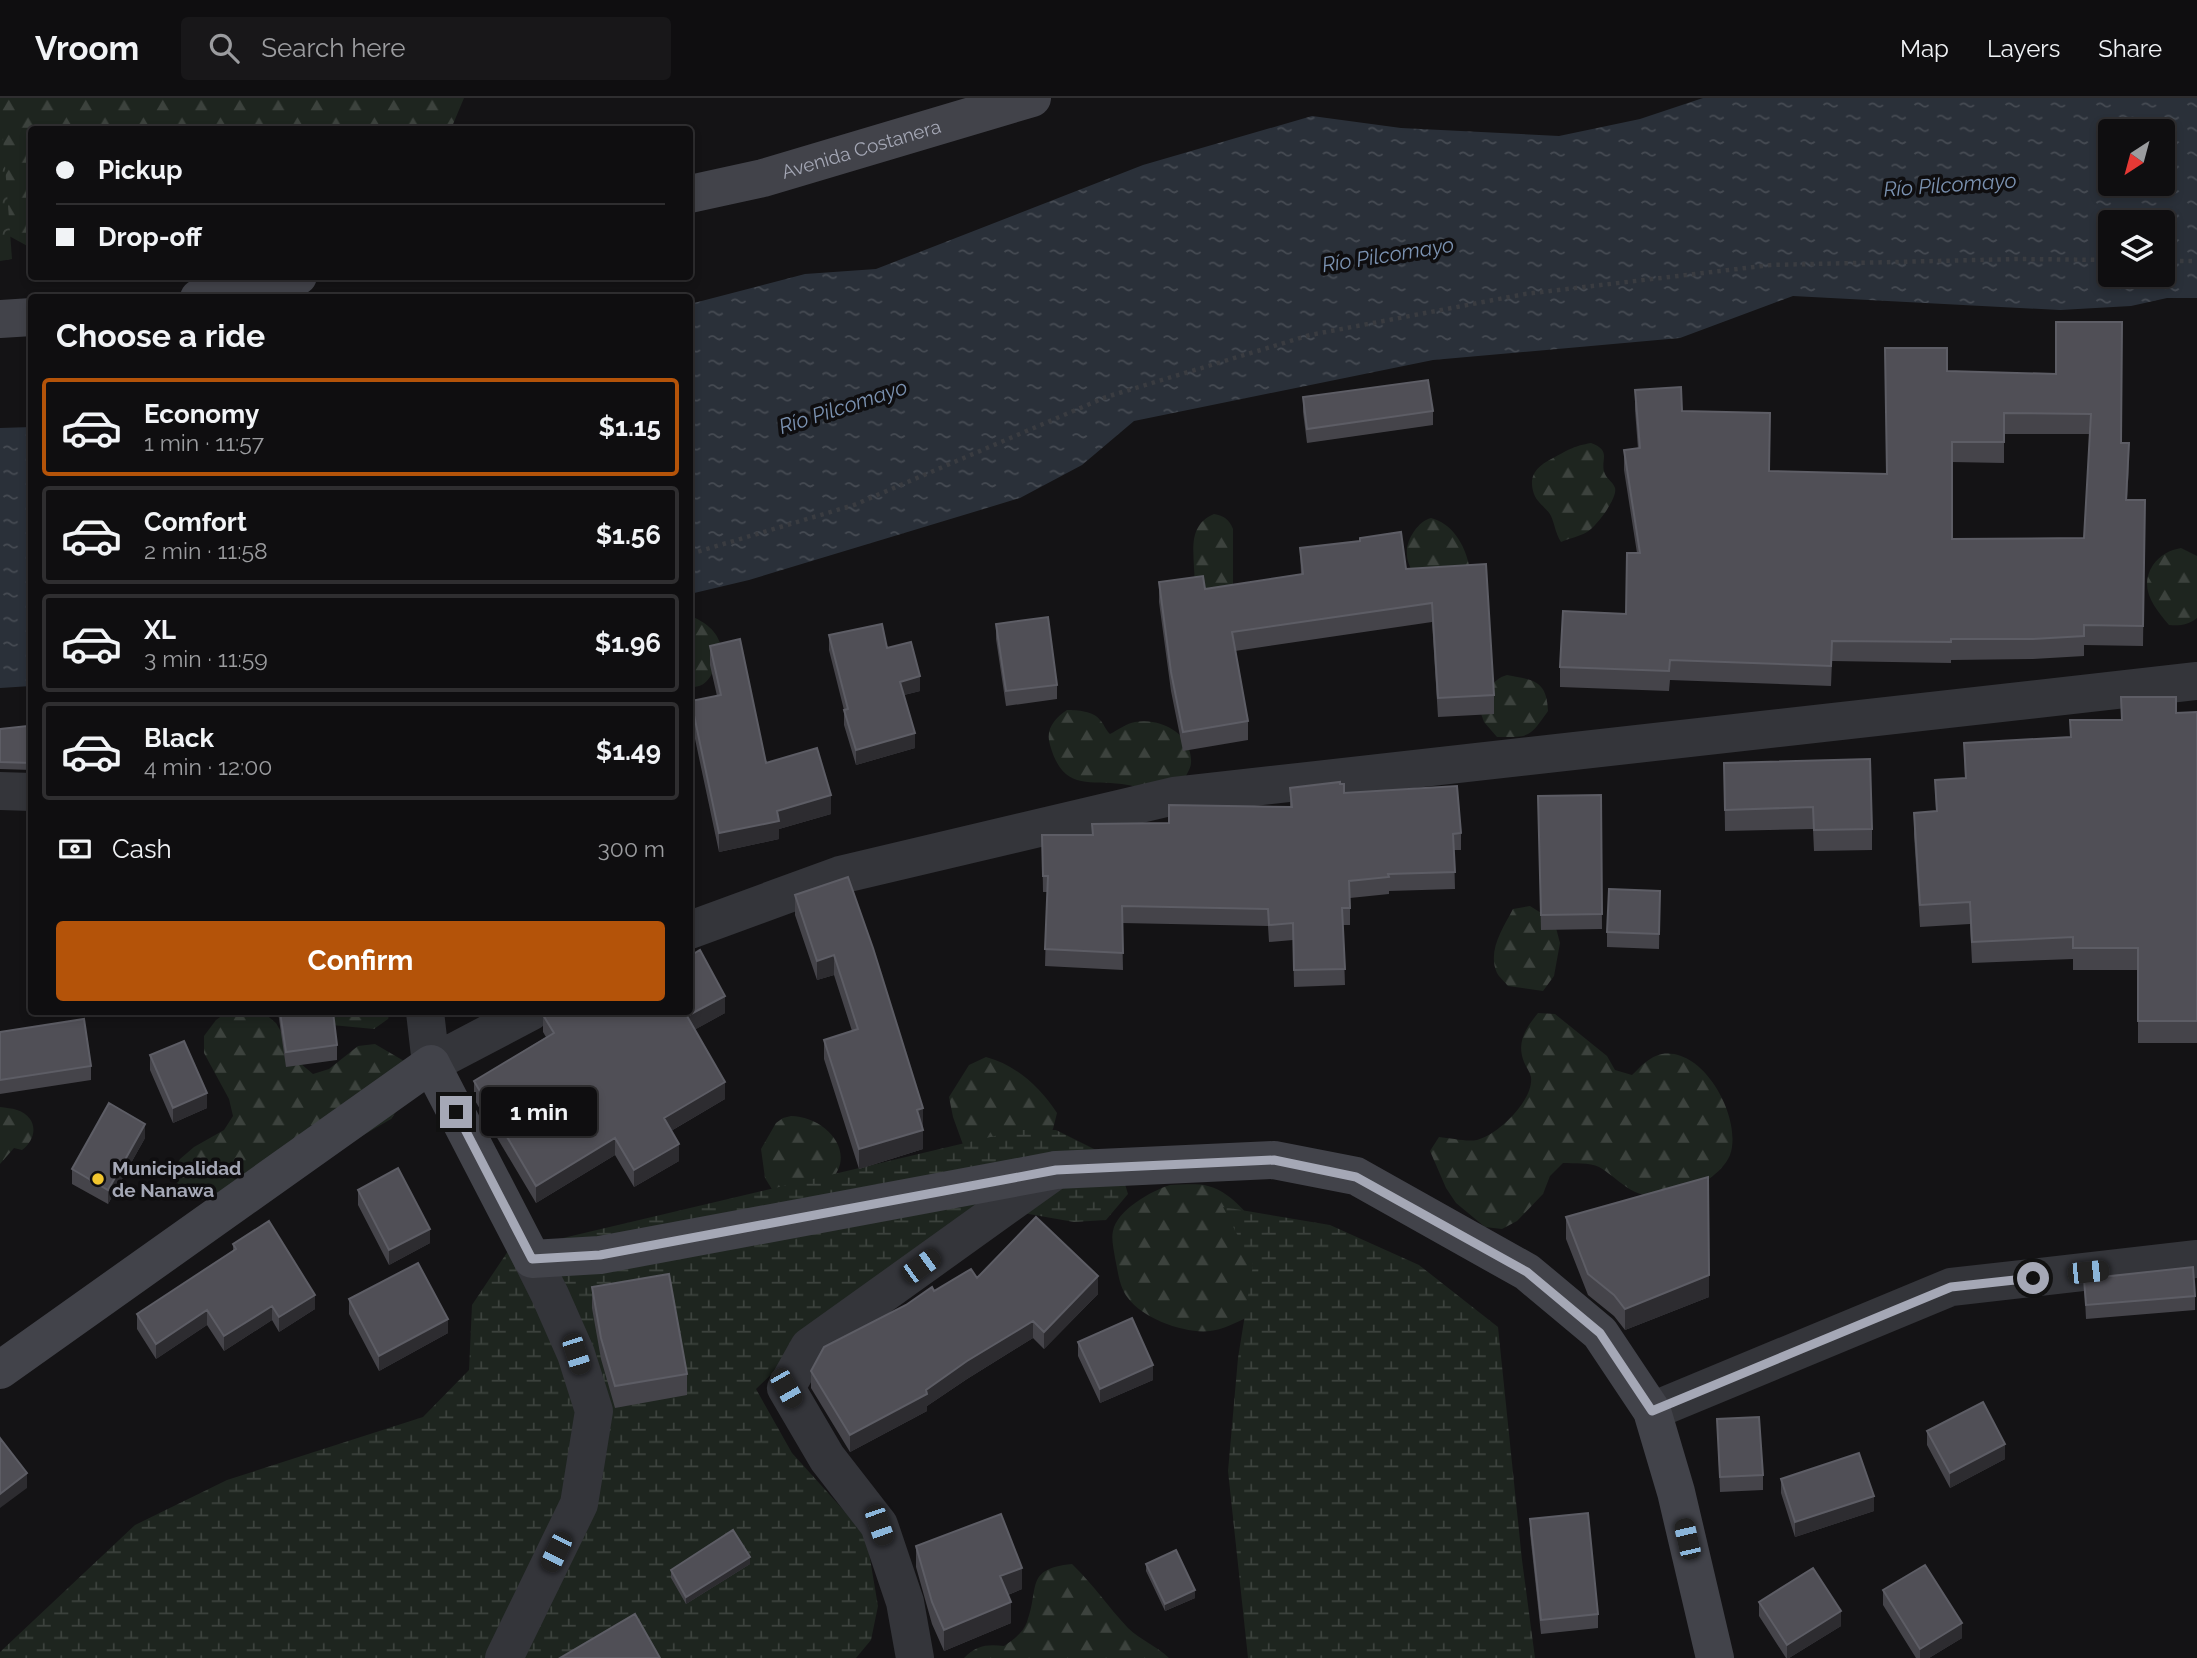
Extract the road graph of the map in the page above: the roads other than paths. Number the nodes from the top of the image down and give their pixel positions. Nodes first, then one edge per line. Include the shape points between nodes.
1 (1032, 98) edge
2 (693, 193) edge
3 (280, 280) edge
4 (217, 294) edge
5 (28, 317) edge
6 (0, 319) edge
7 (2197, 681) edge
8 (0, 791) edge
9 (28, 792) edge
10 (693, 929) edge
11 (425, 1015) edge
12 (524, 1015) edge
13 (431, 1063) junction
14 (1056, 1170) junction
15 (532, 1259) junction
16 (2197, 1259) edge
17 (0, 1370) edge
18 (1652, 1411) junction
19 (504, 1658) edge
20 (915, 1658) edge
21 (1715, 1658) edge

1 - 2 street, Avenida Costanera via 763,178
3 - 4 street
5 - 6 street
7 - 10 street via 1174,796 841,875
8 - 9 street
11 - 13 street
12 - 13 street
13 - 15 street
13 - 17 street
14 - 15 street via 600,1255
14 - 18 street via 1274,1160 1356,1177 1527,1272 1600,1333
14 - 20 street via 809,1347 786,1388 827,1458 879,1525 905,1602
15 - 19 street via 576,1354 594,1411 579,1504
16 - 18 street via 1951,1287
18 - 21 street

